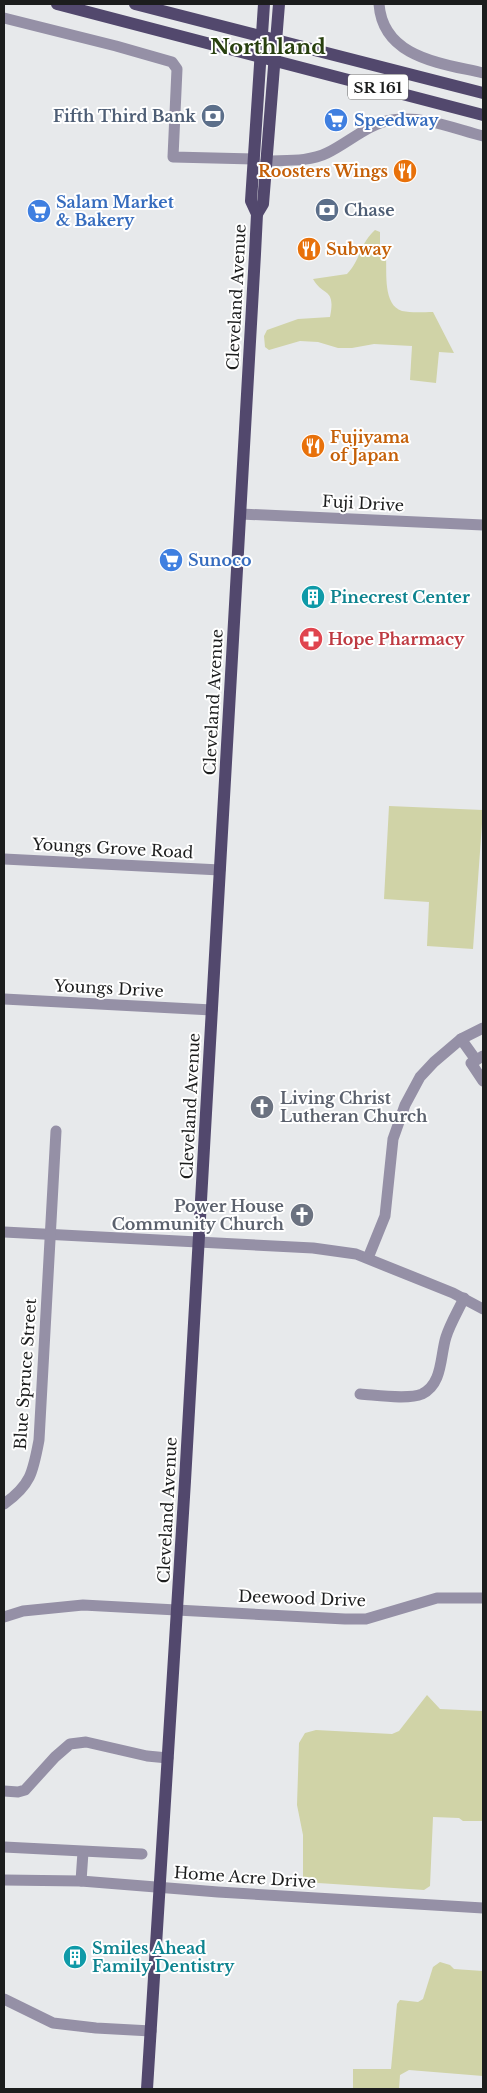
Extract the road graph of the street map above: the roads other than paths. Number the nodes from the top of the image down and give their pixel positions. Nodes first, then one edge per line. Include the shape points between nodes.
1 (57, 4) edge
2 (135, 4) edge
3 (264, 4) edge
4 (279, 4) edge
5 (379, 4) edge
6 (4, 18) edge
7 (261, 35) junction
8 (275, 39) junction
9 (260, 56) junction
10 (273, 60) junction
11 (483, 73) edge
12 (483, 93) edge
13 (483, 115) edge
14 (483, 136) edge
15 (260, 160) junction
16 (241, 514) junction
17 (483, 525) edge
18 (4, 859) edge
19 (220, 870) junction
20 (4, 998) edge
21 (212, 1010) junction
22 (483, 1028) edge
23 (460, 1039) junction
24 (480, 1058) edge
25 (483, 1081) edge
26 (56, 1131) dead end
27 (4, 1232) edge
28 (50, 1235) junction
29 (199, 1243) junction
30 (368, 1258) junction
31 (464, 1298) junction
32 (483, 1309) edge
33 (360, 1394) dead end
34 (4, 1504) edge
35 (483, 1598) edge
36 (177, 1609) junction
37 (4, 1617) edge
38 (168, 1758) junction
39 (4, 1791) edge
40 (4, 1847) edge
41 (83, 1852) junction
42 (142, 1854) dead end
43 (4, 1880) edge
44 (81, 1881) junction
45 (160, 1887) junction
46 (483, 1908) edge
47 (4, 1999) edge
48 (151, 2031) junction
49 (147, 2089) edge

1 - 9 main road, SR 161
2 - 7 main road, SR 161
3 - 7 main road, Cleveland Avenue
4 - 8 main road, Cleveland Avenue
5 - 11 street via 383,24 400,47 424,58
6 - 15 street via 172,62 177,70 173,157
7 - 8 main road, SR 161
7 - 9 main road, Cleveland Avenue
8 - 10 main road, Cleveland Avenue
8 - 12 main road, SR 161
9 - 10 main road, SR 161
9 - 15 main road, Cleveland Avenue
10 - 13 main road, SR 161
10 - 15 main road, Cleveland Avenue
14 - 15 street via 402,118 370,128 314,158
15 - 16 main road, Cleveland Avenue via 251,201 257,214
16 - 17 street, Fuji Drive
16 - 19 main road, Cleveland Avenue
18 - 19 street, Youngs Grove Road
19 - 21 main road, Cleveland Avenue
20 - 21 street, Youngs Drive
21 - 29 main road, Cleveland Avenue
22 - 23 street
23 - 24 street
23 - 30 street via 420,1077 405,1105 391,1148 384,1216
24 - 25 street via 471,1063
26 - 28 street, Blue Spruce Street
27 - 28 street
28 - 29 street
28 - 34 street, Blue Spruce Street via 39,1440 34,1468 20,1492
29 - 30 street via 314,1248
29 - 36 main road, Cleveland Avenue
30 - 31 street
31 - 32 street
31 - 33 street via 446,1335 437,1380 429,1390 410,1396
35 - 36 street, Deewood Drive via 437,1598 359,1619
36 - 37 street, Deewood Drive via 83,1605 23,1611
36 - 38 main road, Cleveland Avenue
38 - 39 street via 86,1742 70,1744 26,1790
38 - 45 main road, Cleveland Avenue
40 - 41 street
41 - 42 street
41 - 44 street
43 - 44 street, Home Acre Drive
44 - 45 street, Home Acre Drive
45 - 46 street, Home Acre Drive
45 - 48 main road, Cleveland Avenue
47 - 48 street via 53,2023
48 - 49 main road, Cleveland Avenue

